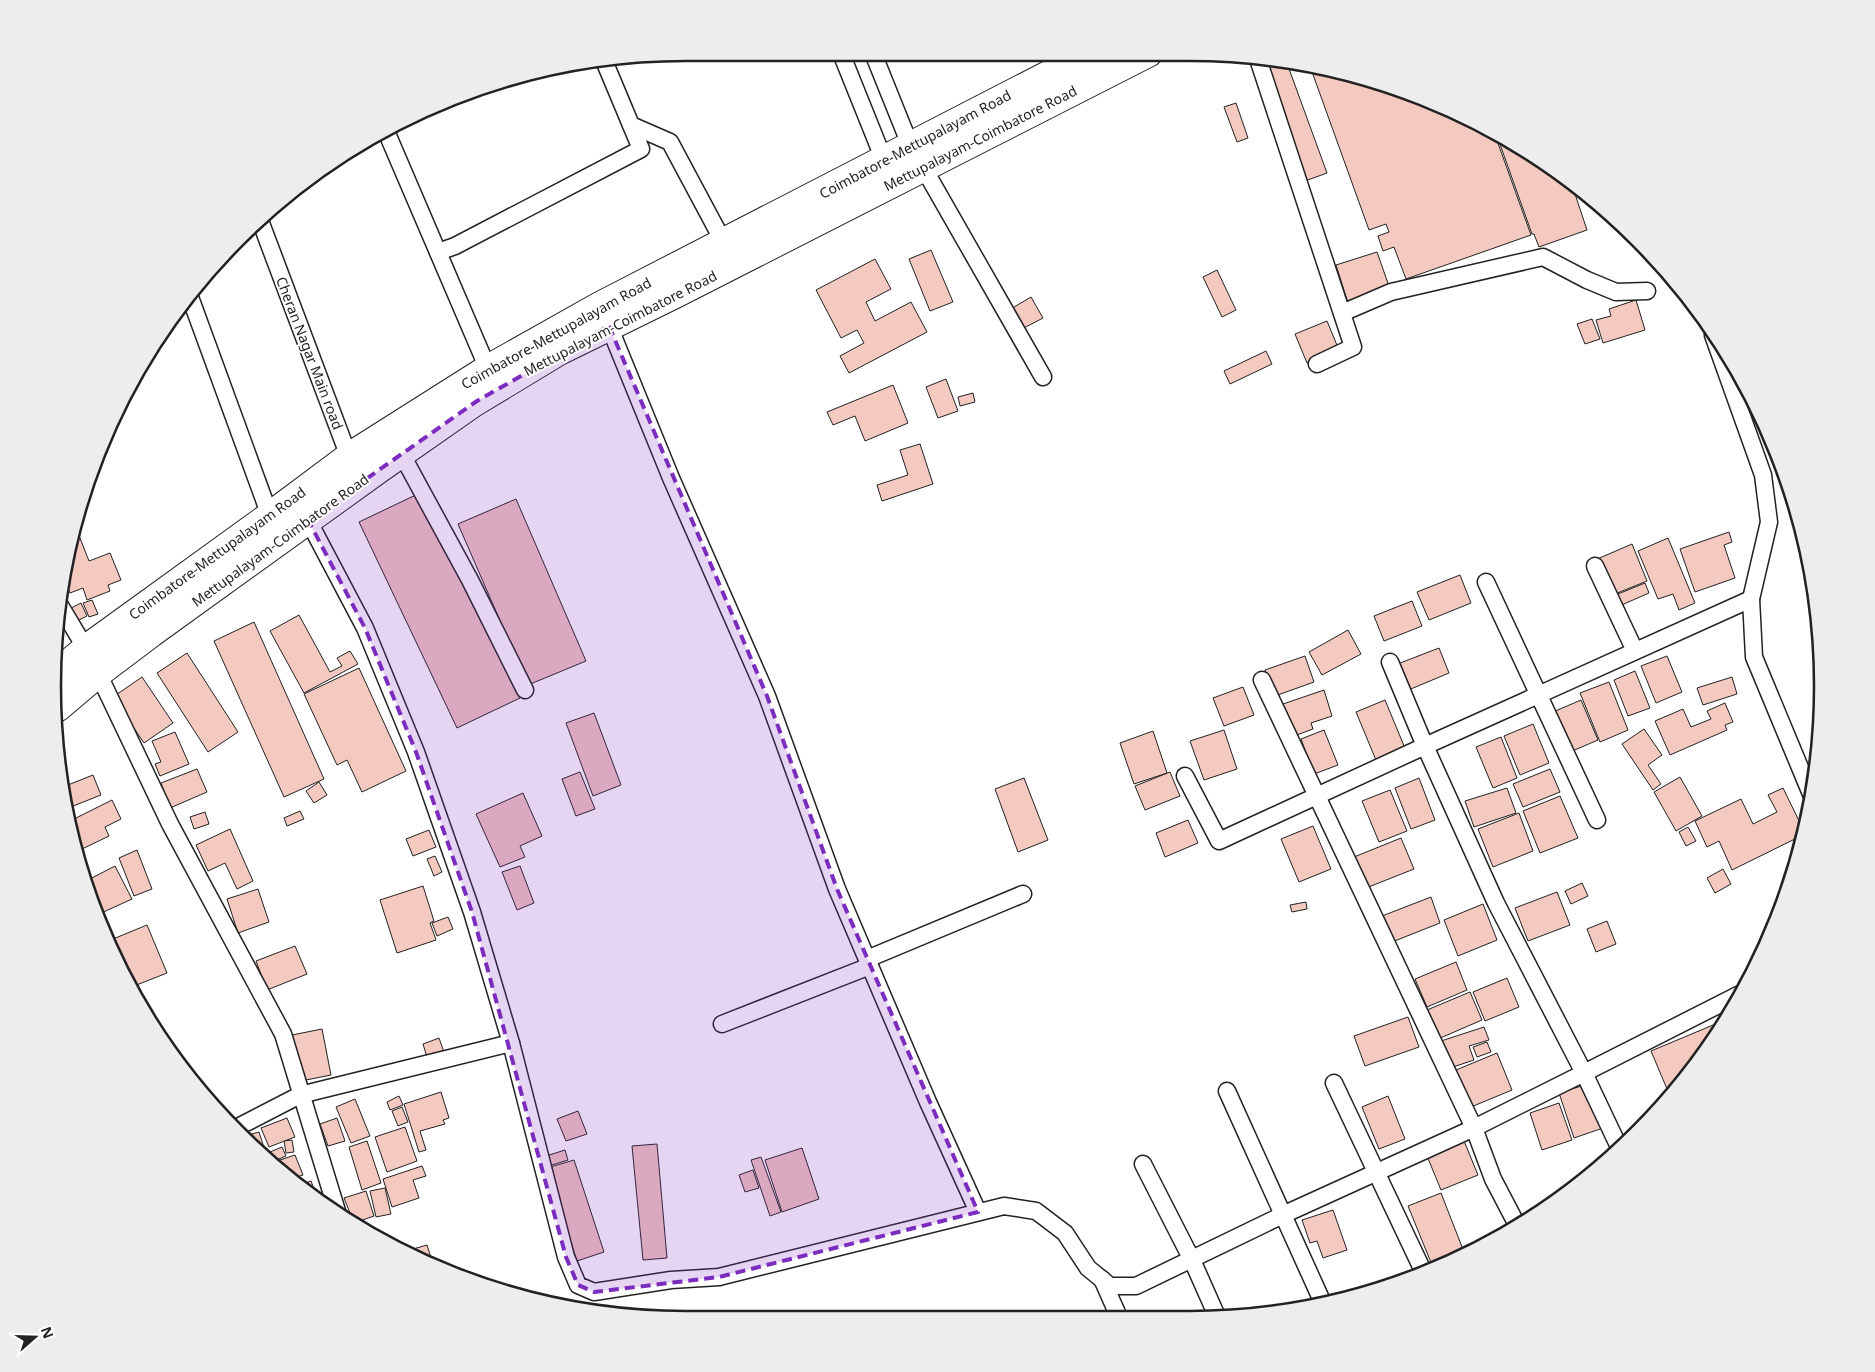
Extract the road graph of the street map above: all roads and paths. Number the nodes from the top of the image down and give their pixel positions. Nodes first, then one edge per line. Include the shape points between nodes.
1 (845, 61) edge
2 (877, 61) edge
3 (1076, 61) edge
4 (1128, 61) edge
5 (1260, 66) edge
6 (607, 67) edge
7 (631, 126) junction
8 (389, 137) edge
9 (917, 156) junction
10 (884, 160) junction
11 (262, 227) edge
12 (724, 243) junction
13 (438, 252) junction
14 (1647, 291) dead end
15 (192, 303) edge
16 (1342, 313) junction
17 (609, 326) junction
18 (1723, 363) edge
19 (1317, 364) dead end
20 (488, 369) junction
21 (1043, 377) dead end
22 (402, 453) junction
23 (349, 457) junction
24 (364, 479) junction
25 (270, 516) junction
26 (308, 520) junction
27 (1595, 566) dead end
28 (1486, 582) dead end
29 (1751, 599) junction
30 (66, 616) edge
31 (1635, 651) junction
32 (92, 661) junction
33 (1390, 662) dead end
34 (62, 671) edge
35 (1262, 680) dead end
36 (525, 690) dead end
37 (1539, 694) junction
38 (62, 703) edge
39 (1426, 746) junction
40 (1185, 776) dead end
41 (1806, 782) edge
42 (1317, 796) junction
43 (1597, 820) dead end
44 (1023, 894) dead end
45 (869, 963) junction
46 (1729, 1000) edge
47 (722, 1024) dead end
48 (511, 1043) junction
49 (1584, 1073) junction
50 (1334, 1083) dead end
51 (1227, 1091) dead end
52 (300, 1095) junction
53 (241, 1125) edge
54 (1474, 1128) junction
55 (1616, 1142) edge
56 (1143, 1164) dead end
57 (1376, 1173) junction
58 (334, 1201) edge
59 (978, 1212) junction
60 (1283, 1216) junction
61 (1514, 1219) edge
62 (1192, 1260) junction
63 (1421, 1266) edge
64 (1102, 1279) junction
65 (1320, 1297) edge
66 (1214, 1310) edge
67 (1116, 1311) edge

1 - 10 street
2 - 9 street
3 - 9 highway, Coimbatore-Mettupalayam Road
4 - 9 highway, Mettupalayam-Coimbatore Road
5 - 16 street
6 - 7 street
7 - 12 street via 670,142
7 - 13 street via 641,150
8 - 13 street
9 - 10 highway, Coimbatore-Mettupalayam Road
9 - 17 highway, Mettupalayam-Coimbatore Road
9 - 21 street
10 - 12 highway, Coimbatore-Mettupalayam Road
11 - 23 street, Cheran Nagar Main road
12 - 20 highway, Coimbatore-Mettupalayam Road via 592,310
13 - 20 street
14 - 16 street via 1616,292 1543,257 1390,292
15 - 25 street
16 - 19 street via 1353,346
17 - 22 highway, Mettupalayam-Coimbatore Road via 559,351 477,401
17 - 45 street via 671,478 767,696 837,889
18 - 29 street via 1763,475 1769,522
20 - 23 highway, Coimbatore-Mettupalayam Road
22 - 24 highway, Mettupalayam-Coimbatore Road
22 - 36 street
23 - 24 street, Cheran Nagar Main road
23 - 25 highway, Coimbatore-Mettupalayam Road
24 - 26 highway, Mettupalayam-Coimbatore Road
25 - 32 highway, Coimbatore-Mettupalayam Road
26 - 32 highway, Mettupalayam-Coimbatore Road
26 - 48 street via 365,628 416,752 472,912
27 - 31 street
28 - 37 street
29 - 31 street
29 - 41 street via 1754,657
30 - 32 street
31 - 37 street
32 - 34 highway, Coimbatore-Mettupalayam Road
32 - 38 highway, Mettupalayam-Coimbatore Road
32 - 52 street via 170,824 283,1034
33 - 39 street
35 - 42 street
37 - 39 street
37 - 43 street
39 - 42 street
39 - 49 street via 1496,903
40 - 42 street via 1218,842
42 - 54 street
44 - 45 street
45 - 47 street
45 - 59 street
46 - 49 street
48 - 52 street
48 - 59 street via 566,1257 578,1285 594,1292 671,1280 719,1277
49 - 54 street
49 - 55 street
50 - 57 street
51 - 60 street
52 - 53 street
52 - 58 street
54 - 57 street
54 - 61 street via 1493,1179
56 - 62 street
57 - 60 street
57 - 63 street
59 - 64 street via 1004,1206 1036,1211 1065,1233 1088,1268
60 - 62 street
60 - 65 street
62 - 64 street via 1136,1286 1110,1286
62 - 66 street
64 - 67 street

